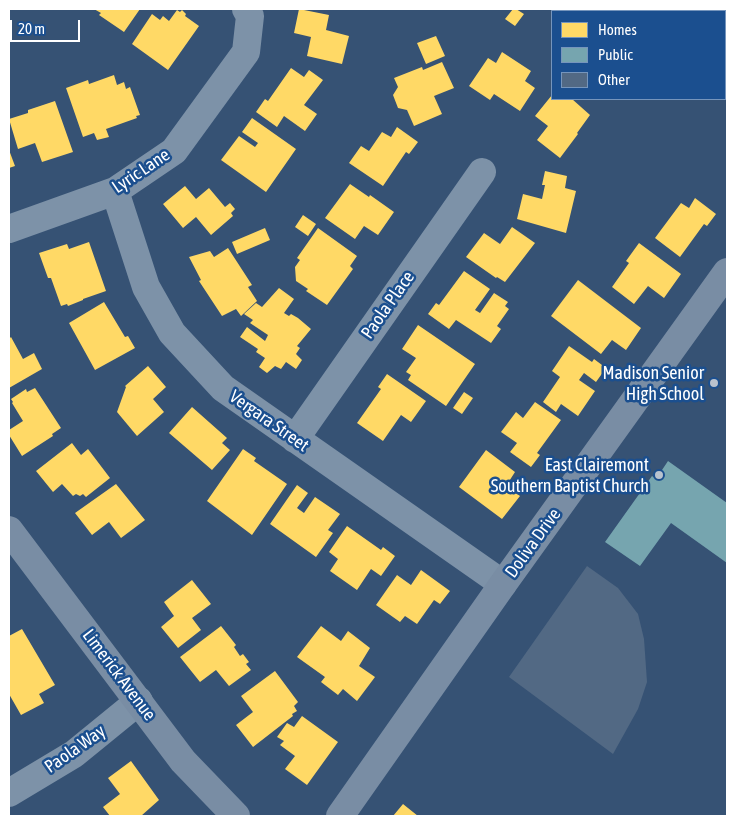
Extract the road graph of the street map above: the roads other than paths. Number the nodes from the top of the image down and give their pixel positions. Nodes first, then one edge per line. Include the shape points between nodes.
1 (246, 9) edge
2 (482, 172) dead end
3 (115, 191) junction
4 (9, 229) edge
5 (727, 272) edge
6 (295, 439) junction
7 (9, 530) edge
8 (503, 584) junction
9 (139, 701) junction
10 (9, 793) edge
11 (236, 816) edge
12 (340, 816) edge

1 - 3 street, Lyric Lane via 250,16 246,52 174,151
2 - 6 street, Paola Place
3 - 4 street, Lyric Lane
3 - 6 street, Vergara Street via 146,287 172,333 222,388
5 - 8 street, Doliva Drive
6 - 8 street, Vergara Street
7 - 9 street, Limerick Avenue
8 - 12 street, Doliva Drive
9 - 10 street, Paola Way via 74,754
9 - 11 street, Limerick Avenue via 183,761

